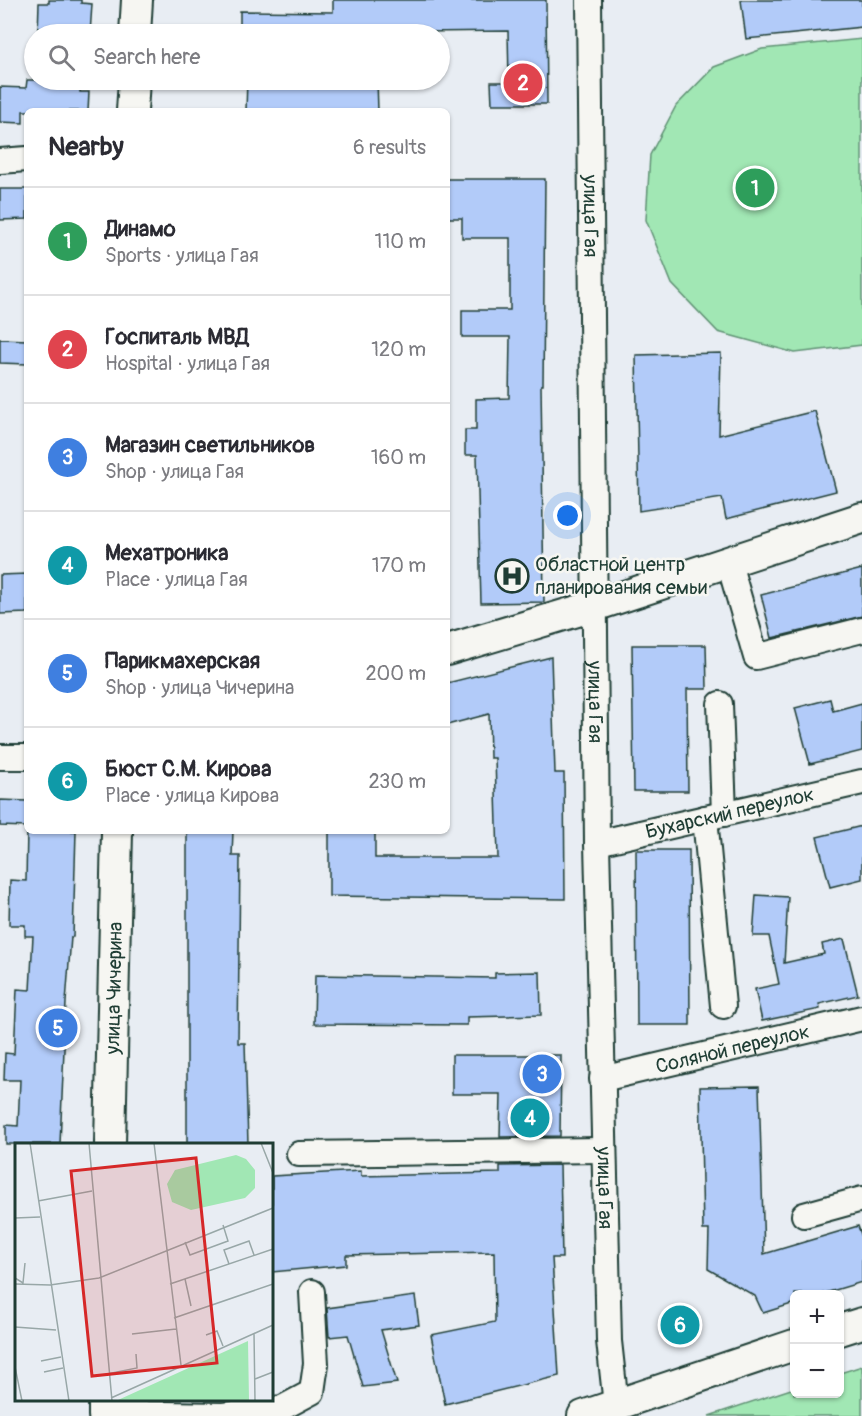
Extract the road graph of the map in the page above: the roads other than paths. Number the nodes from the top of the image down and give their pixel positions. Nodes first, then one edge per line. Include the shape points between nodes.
1 (137, 0) edge
2 (589, 0) edge
3 (136, 24) edge
4 (133, 90) edge
5 (132, 108) edge
6 (24, 159) edge
7 (0, 161) edge
8 (862, 518) edge
9 (729, 563) junction
10 (594, 606) junction
11 (862, 630) edge
12 (450, 649) edge
13 (720, 704) dead end
14 (24, 757) edge
15 (0, 758) edge
16 (862, 782) edge
17 (714, 816) junction
18 (117, 834) edge
19 (597, 843) junction
20 (723, 1006) dead end
21 (862, 1018) edge
22 (602, 1079) junction
23 (110, 1143) edge
24 (603, 1150) junction
25 (299, 1154) dead end
26 (862, 1198) edge
27 (804, 1215) dead end
28 (312, 1292) dead end
29 (862, 1323) edge
30 (844, 1329) edge
31 (790, 1347) edge
32 (616, 1405) junction
33 (104, 1409) edge
34 (583, 1416) edge

1 - 3 main road
2 - 10 street, улица Гая
4 - 5 main road
6 - 7 street
8 - 9 main road
9 - 10 main road
9 - 11 street via 756,657
10 - 12 main road
10 - 19 street, улица Гая
13 - 17 street
14 - 15 street
16 - 17 street, Бухарский переулок
17 - 19 street, Бухарский переулок
17 - 20 street
18 - 23 main road, улица Чичерина
19 - 22 street, улица Гая
21 - 22 street, Соляной переулок
22 - 24 street, улица Гая
24 - 25 street
24 - 32 street, улица Гая via 609,1341
26 - 27 street
28 - 33 street via 316,1364 312,1392 282,1408 223,1415
29 - 30 main road
31 - 32 main road
32 - 34 main road

